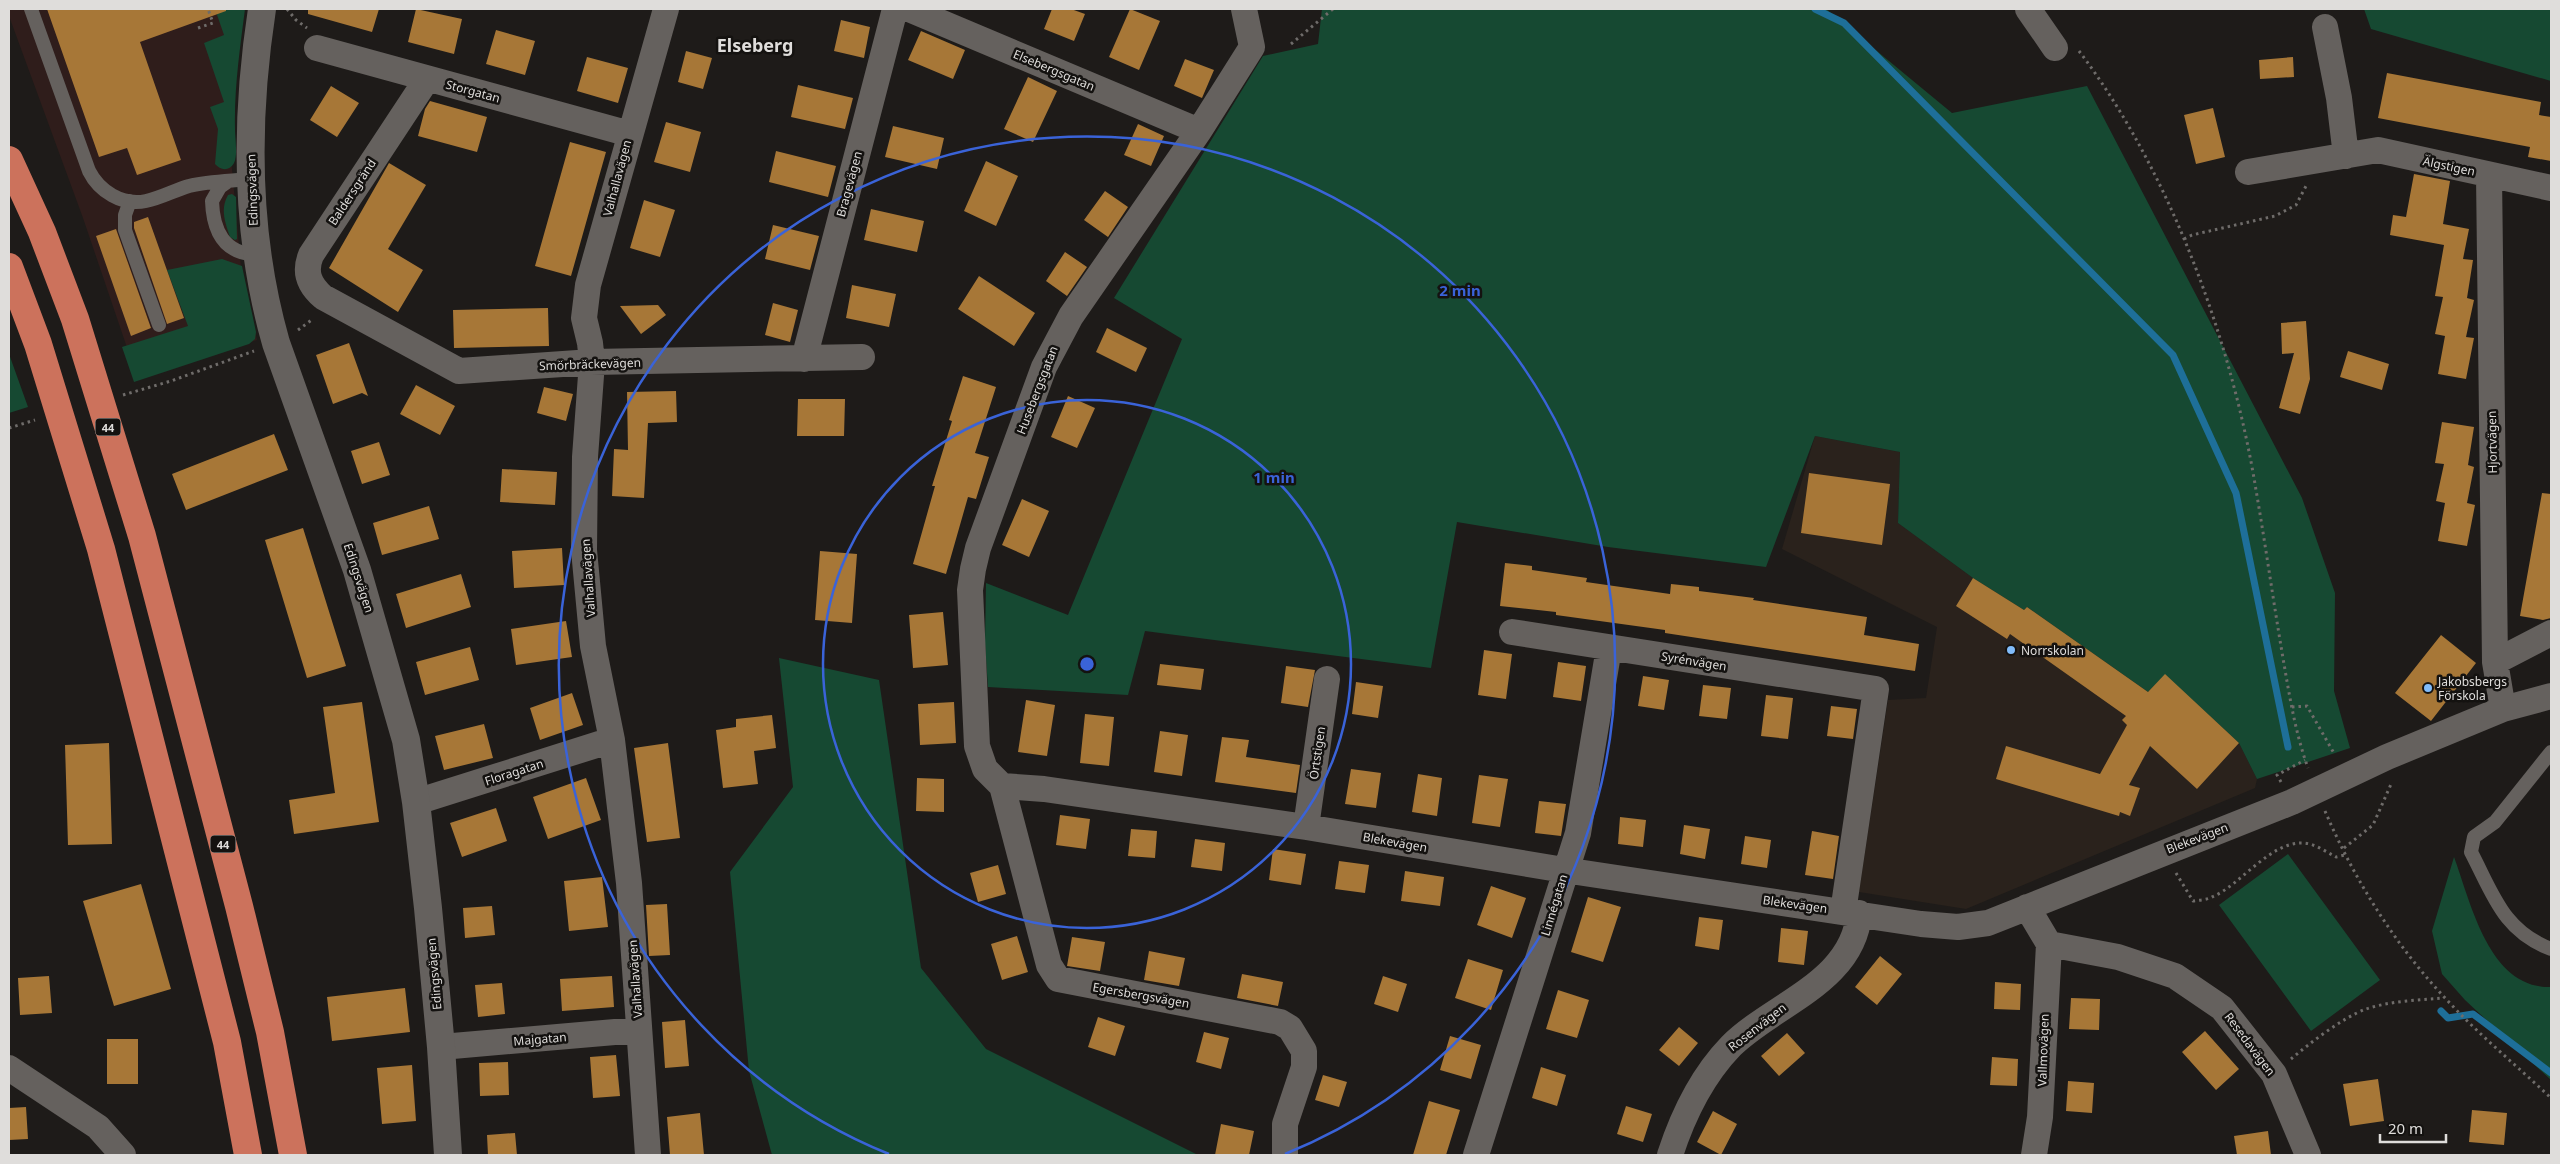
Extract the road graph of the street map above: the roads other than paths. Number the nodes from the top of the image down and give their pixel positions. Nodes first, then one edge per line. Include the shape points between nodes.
1 (31, 9) edge
2 (262, 9) edge
3 (666, 9) edge
4 (895, 9) edge
5 (909, 9) edge
6 (1244, 9) edge
7 (2028, 9) edge
8 (2325, 27) dead end
9 (315, 39) road end
10 (2065, 47) road end
11 (426, 79) junction
12 (1199, 130) junction
13 (630, 134) junction
14 (2346, 156) junction
15 (9, 160) edge
16 (2248, 172) dead end
17 (2489, 175) junction
18 (239, 180) junction
19 (2551, 188) edge
20 (130, 201) junction
21 (256, 255) junction
22 (9, 267) edge
23 (334, 303) joint
24 (158, 325) dead end
25 (862, 357) dead end
26 (804, 358) junction
27 (592, 362) junction
28 (1512, 632) dead end
29 (2551, 633) edge
30 (1609, 648) junction
31 (2496, 662) junction
32 (1327, 679) dead end
33 (1876, 689) joint
34 (2551, 696) edge
35 (2503, 709) junction
36 (612, 740) junction
37 (2551, 752) edge
38 (1002, 786) junction
39 (416, 802) junction
40 (1306, 827) junction
41 (1564, 870) junction
42 (2027, 907) junction
43 (1851, 912) junction
44 (2049, 944) junction
45 (2551, 949) edge
46 (638, 1030) junction
47 (441, 1047) junction
48 (9, 1068) edge
49 (123, 1155) edge
50 (248, 1155) edge
51 (293, 1155) edge
52 (448, 1155) edge
53 (648, 1155) edge
54 (1285, 1155) edge
55 (1476, 1155) edge
56 (1670, 1155) edge
57 (2034, 1155) edge
58 (2308, 1155) edge

1 - 20 lane via 93,179 105,191
2 - 18 street, Edingsvägen
3 - 13 street, Valhallavägen
4 - 26 street, Bragevägen
5 - 12 street, Elsebergsgatan
6 - 12 street, Husebergsgatan via 1252,47
7 - 10 street
8 - 14 street
9 - 11 street, Storgatan
11 - 13 street, Storgatan
11 - 23 street, Baldersgränd via 311,255 307,268 311,283 316,291
12 - 38 street, Husebergsgatan via 1086,292 1056,341 978,548 970,590 977,746 985,769
13 - 27 street, Valhallavägen via 586,297 584,318
14 - 16 street, Älgstigen
14 - 17 street, Älgstigen via 2378,150
15 - 51 highway, 44 via 42,232 75,319 142,536 270,1032
17 - 19 street, Älgstigen
17 - 31 street, Hjortvägen
18 - 20 lane via 190,186 146,201
18 - 21 street, Edingsvägen
18 - 21 lane via 220,187 212,201 220,235 230,248 246,255
20 - 24 lane via 125,215 125,230
21 - 39 street, Edingsvägen via 276,343 357,570 396,701
22 - 50 highway via 38,344 100,549 227,1042
23 - 27 street, Smörbräckevägen via 459,371
25 - 26 street, Smörbräckevägen
26 - 27 street, Smörbräckevägen
27 - 36 street, Valhallavägen via 585,457 584,550 593,646
28 - 30 street, Syrénvägen
29 - 31 street
30 - 33 street, Syrénvägen
30 - 41 street, Linnégatan via 1578,833
31 - 35 street, Hjortvägen
32 - 40 street, Örtstigen
33 - 43 street, Rosenvägen
34 - 35 street, Blekevägen
35 - 42 street, Blekevägen via 2387,757 2292,802
36 - 39 street, Floragatan
36 - 46 street, Valhallavägen via 629,883
37 - 45 lane via 2495,822 2474,837 2471,852 2504,916 2531,941
38 - 40 street, Blekevägen via 1044,789
38 - 54 street, Egersbergsvägen via 1049,965 1058,979 1280,1022 1290,1028 1304,1051 1304,1067 1285,1124
39 - 47 street, Edingsvägen
40 - 41 street, Blekevägen
41 - 43 street, Blekevägen
41 - 55 street, Linnégatan
42 - 43 street, Blekevägen via 1988,923 1958,927
42 - 44 street
43 - 56 street, Rosenvägen via 1854,940 1833,969 1732,1045 1713,1066 1695,1094
44 - 57 street, Vallmovägen via 2040,1117
44 - 58 street, Resedavägen via 2118,957 2175,976 2222,1008 2274,1074
46 - 47 street, Majgatan
46 - 53 street, Valhallavägen
47 - 52 street, Edingsvägen
48 - 49 street via 98,1127

